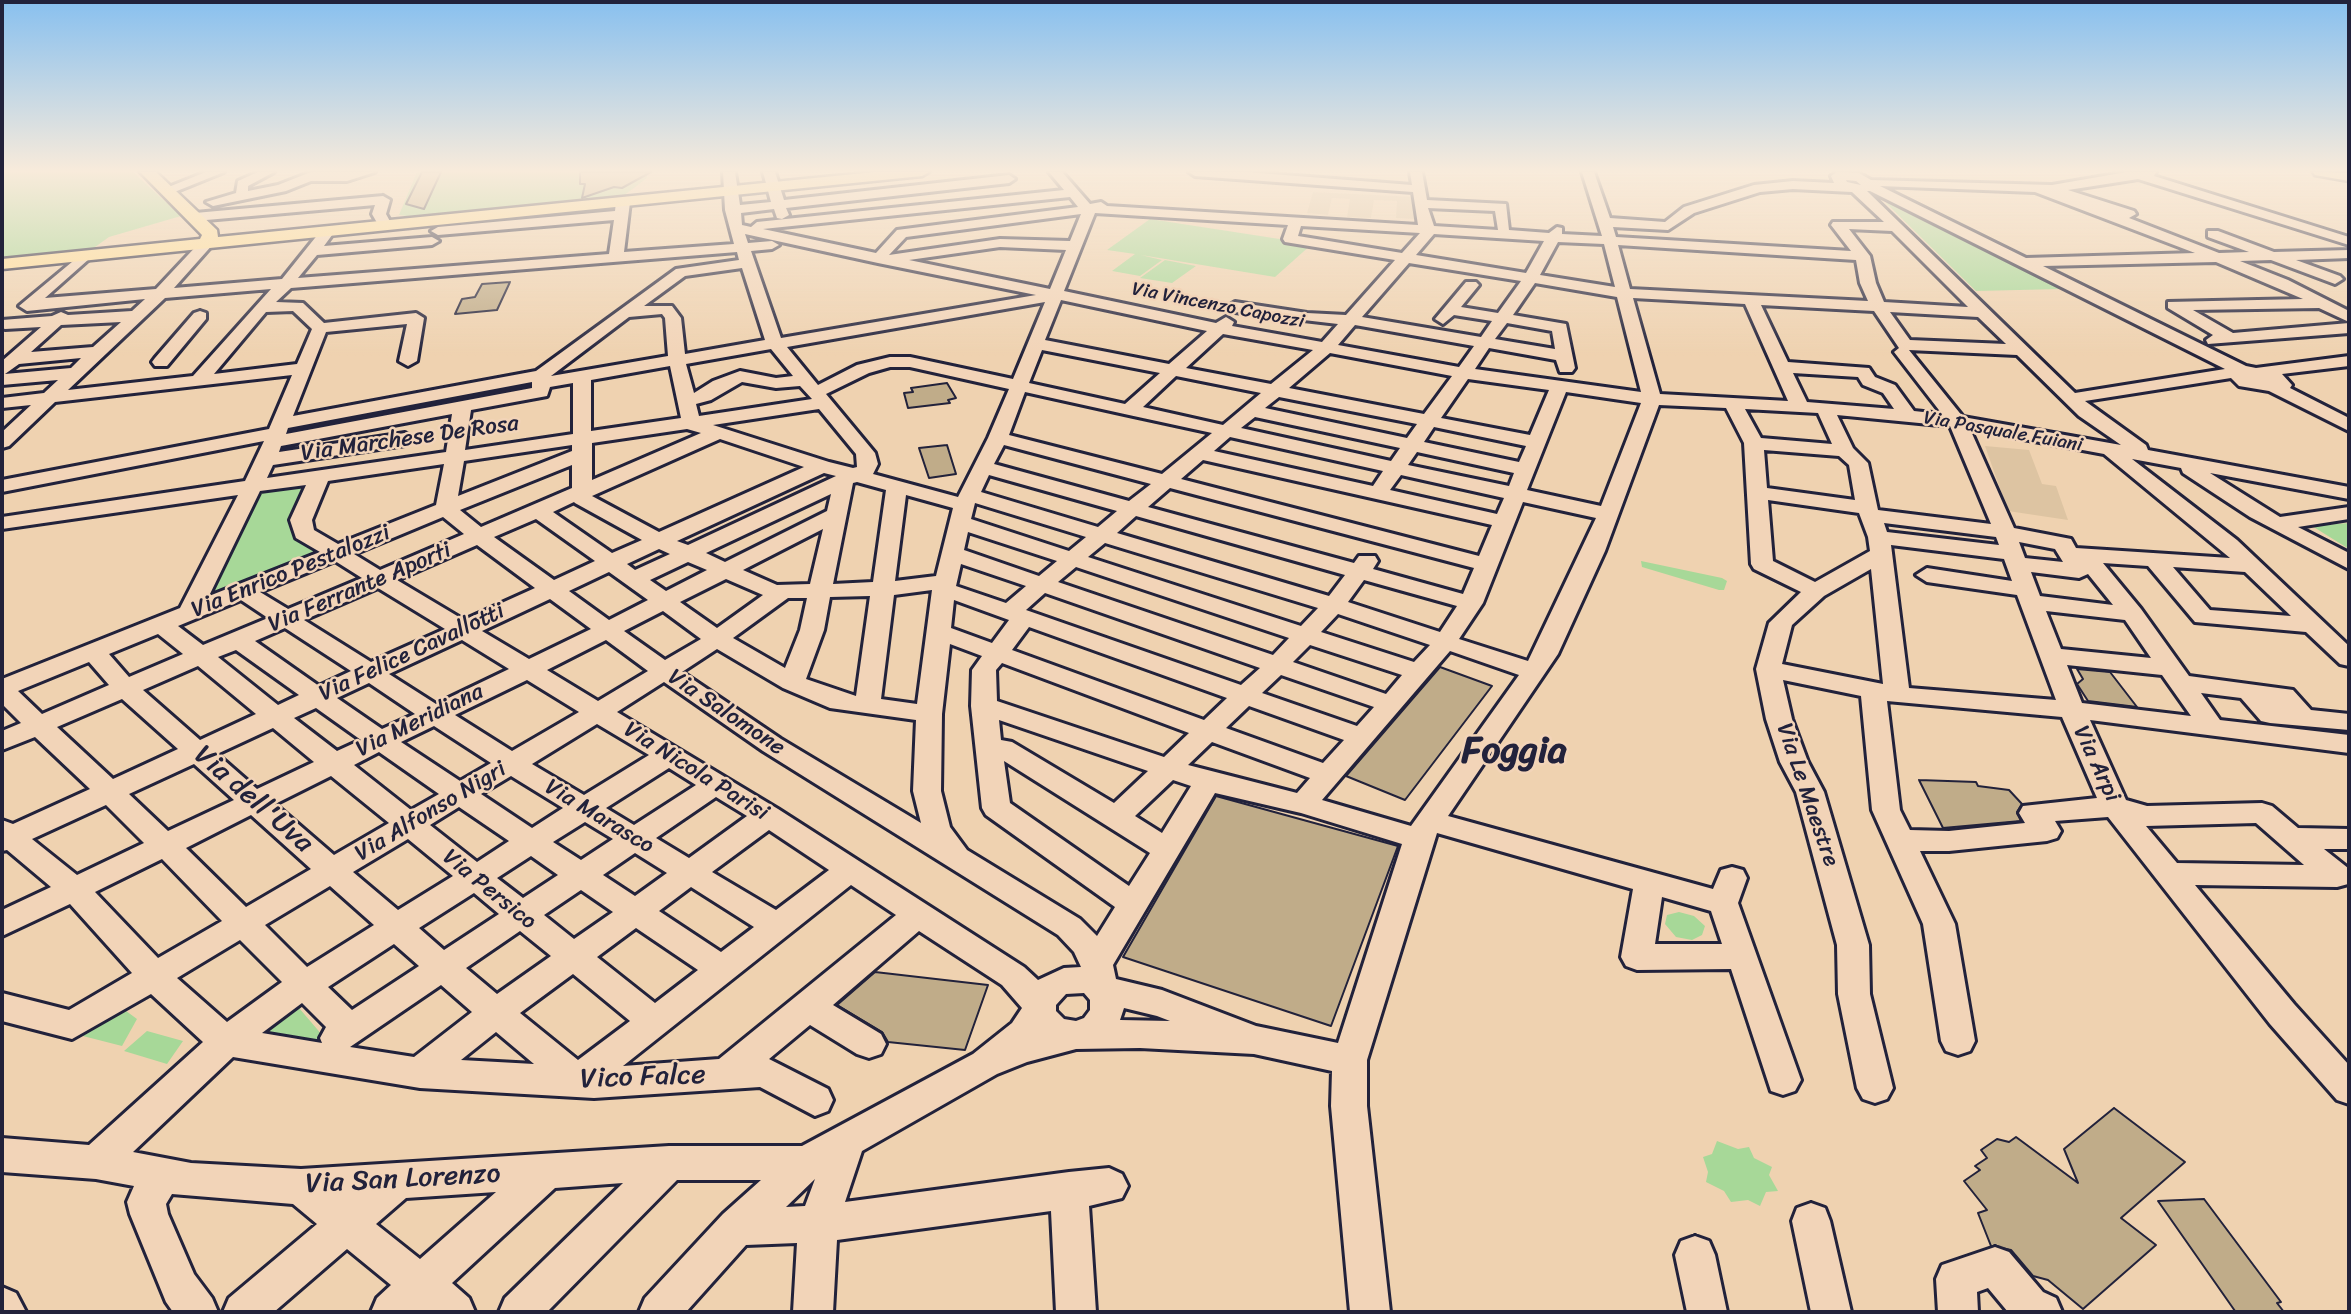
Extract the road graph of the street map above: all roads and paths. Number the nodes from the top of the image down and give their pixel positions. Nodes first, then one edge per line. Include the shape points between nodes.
1 (210, 233) edge
2 (305, 233) edge
3 (326, 233) edge
4 (418, 233) edge
5 (436, 233) edge
6 (619, 233) edge
7 (738, 233) edge
8 (755, 233) edge
9 (783, 233) edge
10 (837, 233) edge
11 (902, 233) edge
12 (1081, 233) edge
13 (1291, 233) edge
14 (1423, 233) edge
15 (1556, 233) edge
16 (1608, 233) edge
17 (1619, 233) edge
18 (1669, 233) edge
19 (1845, 233) edge
20 (1901, 233) edge
21 (1965, 233) edge
22 (2159, 233) edge
23 (2325, 233) edge
24 (2213, 234) dead end
25 (739, 239) junction
26 (783, 239) junction
27 (2288, 239) dead end
28 (2349, 241) edge
29 (207, 243) junction
30 (1671, 243) junction
31 (807, 244) junction
32 (1077, 246) junction
33 (312, 251) junction
34 (842, 251) junction
35 (616, 252) junction
36 (84, 256) junction
37 (651, 256) junction
38 (1863, 256) junction
39 (2219, 256) junction
40 (2272, 256) junction
41 (2346, 256) edge
42 (1407, 257) junction
43 (877, 259) junction
44 (2026, 262) junction
45 (748, 263) junction
46 (2, 264) edge
47 (415, 267) junction
48 (681, 272) junction
49 (387, 276) junction
50 (1530, 279) junction
51 (321, 281) junction
52 (2283, 283) junction
53 (286, 284) junction
54 (1471, 285) dead end
55 (1623, 293) junction
56 (159, 294) junction
57 (1057, 296) junction
58 (82, 299) junction
59 (1751, 299) junction
60 (29, 304) junction
61 (2324, 304) junction
62 (1000, 305) junction
63 (297, 306) junction
64 (1878, 306) junction
65 (261, 307) junction
66 (1451, 310) junction
67 (1981, 312) junction
68 (626, 313) junction
69 (134, 316) junction
70 (200, 316) dead end
71 (2349, 317) edge
72 (1500, 318) junction
73 (1351, 320) junction
74 (58, 321) junction
75 (1044, 323) junction
76 (3, 326) edge
77 (320, 328) junction
78 (1218, 328) junction
79 (2349, 328) edge
80 (117, 332) junction
81 (1432, 334) junction
82 (2231, 339) junction
83 (29, 340) junction
84 (774, 342) junction
85 (1034, 343) junction
86 (1483, 343) junction
87 (2185, 343) junction
88 (1326, 348) junction
89 (1903, 349) junction
90 (2021, 351) junction
91 (96, 352) junction
92 (677, 360) junction
93 (408, 361) dead end
94 (2349, 361) edge
95 (160, 362) dead end
96 (8, 365) edge
97 (302, 369) junction
98 (1172, 370) junction
99 (1563, 371) junction
100 (74, 373) junction
101 (1464, 373) junction
102 (1784, 374) junction
103 (582, 375) junction
104 (2349, 375) edge
105 (2259, 379) junction
106 (2, 380) edge
107 (199, 380) junction
108 (541, 383) junction
109 (1018, 386) junction
110 (1277, 390) junction
111 (815, 391) junction
112 (48, 397) junction
113 (1652, 399) junction
114 (686, 401) junction
115 (2, 402) edge
116 (1732, 403) junction
117 (463, 406) junction
118 (1800, 406) junction
119 (2078, 406) junction
120 (1825, 408) junction
121 (1129, 410) junction
122 (1253, 411) junction
123 (543, 413) dead end
124 (1908, 416) junction
125 (1427, 420) junction
126 (1957, 421) junction
127 (2349, 425) edge
128 (10, 427) edge
129 (706, 429) junction
130 (1227, 432) junction
131 (998, 438) junction
132 (405, 439) dead end
133 (275, 440) junction
134 (2, 442) edge
135 (1536, 442) junction
136 (1755, 443) junction
137 (1410, 445) junction
138 (580, 447) junction
139 (2107, 450) junction
140 (1845, 451) junction
141 (1201, 454) junction
142 (2136, 454) junction
143 (455, 457) junction
144 (2180, 463) junction
145 (822, 466) junction
146 (982, 467) junction
147 (1395, 467) junction
148 (1525, 469) junction
149 (319, 478) junction
150 (849, 478) junction
151 (1164, 482) junction
152 (2, 486) edge
153 (251, 486) junction
154 (897, 486) junction
155 (580, 493) junction
156 (1760, 493) junction
157 (2349, 493) edge
158 (1378, 494) junction
159 (1517, 495) junction
160 (965, 508) junction
161 (1133, 508) junction
162 (446, 509) junction
163 (539, 511) junction
164 (1869, 512) junction
165 (2349, 513) edge
166 (837, 514) junction
167 (1607, 514) junction
168 (1506, 522) junction
169 (2, 523) edge
170 (2279, 523) junction
171 (1104, 533) junction
172 (480, 537) junction
173 (658, 540) junction
174 (1383, 540) junction
175 (1880, 546) junction
176 (2010, 549) junction
177 (338, 553) junction
178 (689, 554) junction
179 (954, 554) junction
180 (1074, 558) junction
181 (2155, 560) junction
182 (612, 561) junction
183 (2349, 562) edge
184 (2080, 563) junction
185 (1489, 565) junction
186 (2252, 566) junction
187 (725, 572) junction
188 (1359, 572) junction
189 (1927, 575) dead end
190 (636, 578) junction
191 (379, 580) junction
192 (1043, 583) junction
193 (945, 586) junction
194 (554, 588) junction
195 (822, 588) junction
196 (883, 589) junction
197 (243, 591) junction
198 (784, 591) junction
199 (1816, 591) junction
200 (2028, 596) junction
201 (666, 601) junction
202 (1471, 603) junction
203 (1334, 605) junction
204 (2127, 606) junction
205 (189, 613) junction
206 (1016, 614) junction
207 (287, 619) junction
208 (160, 624) junction
209 (607, 629) junction
210 (462, 630) junction
211 (2319, 630) junction
212 (940, 632) junction
213 (1306, 634) junction
214 (2349, 635) edge
215 (717, 639) junction
216 (238, 640) junction
217 (1441, 647) junction
218 (93, 652) junction
219 (996, 652) junction
220 (2053, 656) junction
221 (197, 657) junction
222 (2349, 659) edge
223 (1278, 664) junction
224 (1768, 669) junction
225 (527, 670) junction
226 (664, 671) junction
227 (372, 672) junction
228 (1418, 672) junction
229 (1536, 672) junction
230 (2178, 676) junction
231 (792, 683) junction
232 (125, 688) junction
233 (2, 689) edge
234 (1885, 692) junction
235 (1245, 695) junction
236 (318, 696) junction
237 (1391, 704) junction
238 (867, 706) junction
239 (984, 706) junction
240 (2071, 710) junction
241 (598, 712) junction
242 (435, 713) junction
243 (929, 714) junction
244 (273, 717) junction
245 (2349, 722) edge
246 (40, 725) junction
247 (2212, 728) junction
248 (1209, 732) junction
249 (1362, 737) junction
250 (379, 740) junction
251 (2, 741) edge
252 (2349, 744) edge
253 (197, 752) junction
254 (669, 755) junction
255 (989, 759) junction
256 (333, 763) junction
257 (512, 764) junction
258 (1170, 770) junction
259 (1328, 775) junction
260 (1208, 782) junction
261 (715, 785) junction
262 (109, 792) junction
263 (460, 794) junction
264 (256, 800) junction
265 (1303, 804) junction
266 (2115, 807) junction
267 (585, 808) junction
268 (768, 816) junction
269 (1116, 818) junction
270 (409, 825) junction
271 (1423, 829) junction
272 (4, 836) edge
273 (2295, 838) junction
274 (635, 839) junction
275 (2349, 839) edge
276 (1900, 840) junction
277 (531, 842) junction
278 (165, 845) junction
279 (1168, 850) junction
280 (966, 864) junction
281 (332, 870) junction
282 (849, 871) junction
283 (691, 873) junction
284 (2170, 874) junction
285 (581, 875) junction
286 (474, 877) junction
287 (2343, 880) edge
288 (1649, 884) junction
289 (74, 889) junction
290 (1133, 904) junction
291 (636, 912) junction
292 (521, 915) junction
293 (917, 915) junction
294 (2, 924) edge
295 (243, 924) junction
296 (396, 927) junction
297 (779, 927) junction
298 (1743, 956) junction
299 (572, 957) junction
300 (443, 968) junction
301 (723, 970) junction
302 (155, 976) junction
303 (1100, 977) junction
304 (291, 993) junction
305 (807, 1006) junction
306 (2, 1007) edge
307 (1040, 1009) junction
308 (498, 1011) junction
309 (655, 1022) junction
310 (350, 1030) junction
311 (1076, 1035) junction
312 (1254, 1040) junction
313 (1958, 1041) dead end
314 (227, 1042) junction
315 (869, 1044) dead end
316 (314, 1054) junction
317 (1350, 1060) junction
318 (985, 1064) junction
319 (420, 1073) junction
320 (727, 1074) junction
321 (1783, 1080) dead end
322 (578, 1081) junction
323 (1875, 1088) dead end
324 (2349, 1089) edge
325 (815, 1100) dead end
326 (846, 1143) junction
327 (2, 1155) edge
328 (96, 1162) junction
329 (669, 1163) junction
330 (806, 1163) junction
331 (545, 1172) junction
332 (160, 1177) junction
333 (398, 1181) junction
334 (1109, 1186) dead end
335 (301, 1187) junction
336 (1069, 1190) junction
337 (1811, 1221) dead end
338 (350, 1224) junction
339 (818, 1224) junction
340 (737, 1227) junction
341 (1695, 1255) dead end
342 (423, 1284) junction
343 (2, 1307) edge
344 (6, 1312) edge
345 (198, 1312) edge
346 (243, 1312) edge
347 (391, 1312) edge
348 (456, 1312) edge
349 (519, 1312) edge
350 (659, 1312) edge
351 (813, 1312) edge
352 (1076, 1312) edge
353 (1370, 1312) edge
354 (1707, 1312) edge
355 (1831, 1312) edge
356 (1958, 1312) edge
357 (2042, 1312) edge

1 - 29 main road
2 - 29 main road
3 - 33 street
4 - 33 street
5 - 47 street
6 - 35 street
7 - 25 street
8 - 25 street
9 - 26 street
10 - 34 street
11 - 43 street
12 - 32 street
13 - 42 street via 1290,239
14 - 42 street
15 - 50 street
16 - 55 street
17 - 30 street
18 - 30 street
19 - 38 street
20 - 67 street
21 - 44 street
22 - 39 street
23 - 28 street
24 - 40 street
25 - 26 street, Via Vincenzo Capozzi
25 - 31 street
25 - 37 street
25 - 45 street
26 - 31 street, Via Vincenzo Capozzi
27 - 41 street
29 - 36 main road
29 - 56 street
30 - 38 street
31 - 34 street, Via Vincenzo Capozzi
32 - 43 street via 1000,243
32 - 57 street
33 - 53 street
34 - 43 street, Via Vincenzo Capozzi
35 - 37 street
35 - 47 street
36 - 46 main road
36 - 60 street
37 - 48 street
38 - 64 street, Via Arpi
39 - 40 street
39 - 44 street
39 - 52 street
40 - 41 street
40 - 52 street via 2337,286
42 - 50 street
42 - 73 street
43 - 57 street, Via Vincenzo Capozzi
44 - 87 street
45 - 48 street
45 - 84 street
47 - 49 street
48 - 68 street
49 - 51 street
49 - 63 street
50 - 55 street
50 - 72 street
51 - 53 street
51 - 63 street
52 - 61 street
53 - 56 street
53 - 65 street
54 - 66 street
55 - 59 street
55 - 113 street
56 - 58 street
56 - 69 street
57 - 62 street
57 - 75 street
57 - 78 street, Via Vincenzo Capozzi
58 - 60 street
58 - 74 street
59 - 64 street
59 - 102 street
60 - 76 street
61 - 71 street
61 - 82 street via 2174,305
62 - 75 street
62 - 84 street
63 - 65 street
63 - 77 street
64 - 67 street
64 - 89 street, Via Arpi
65 - 107 street
66 - 72 street
66 - 81 street
67 - 90 street
68 - 92 street via 666,309 673,318
68 - 108 street
69 - 74 street
69 - 80 street
70 - 95 street
72 - 86 street
72 - 99 street via 1560,327
73 - 78 street via 1240,308
73 - 81 street
73 - 88 street
74 - 76 street
74 - 83 street
75 - 85 street
77 - 93 street via 416,318
77 - 97 street
78 - 88 street, Via Vincenzo Capozzi
78 - 98 street
79 - 82 street
80 - 83 street
80 - 91 street
81 - 86 street
82 - 87 street
83 - 96 street
84 - 92 street
84 - 111 street
85 - 98 street
85 - 109 street
86 - 99 street
86 - 101 street
87 - 105 street
88 - 101 street, Via Vincenzo Capozzi
88 - 110 street
89 - 90 street
89 - 126 street, Via Arpi
90 - 119 street
91 - 96 street
91 - 100 street
92 - 103 street
92 - 114 street
94 - 105 street
97 - 107 street
97 - 133 street
98 - 110 street
98 - 121 street
99 - 101 street, Via Vincenzo Capozzi
99 - 113 street, Via Vincenzo Capozzi
99 - 135 street
100 - 106 street
100 - 112 street
101 - 125 street
102 - 118 street
102 - 124 street via 1889,389
103 - 108 street
103 - 138 street
104 - 105 street
105 - 119 street
105 - 119 street via 2140,386
105 - 127 street
107 - 112 street
108 - 117 street
108 - 123 street
108 - 133 street
109 - 111 street via 898,361 863,369
109 - 121 street
109 - 131 street
110 - 122 street
110 - 125 street
111 - 114 street via 740,376
111 - 129 street, Via Marchese De Rosa
111 - 150 street via 864,453 866,470
112 - 115 street
112 - 128 street
113 - 116 street, Via Pasquale Fuiani
113 - 167 street
114 - 129 street
116 - 118 street, Via Pasquale Fuiani
116 - 136 street
117 - 133 street
117 - 143 street
118 - 120 street, Via Pasquale Fuiani
119 - 139 street via 2087,430
119 - 142 street via 2139,450
120 - 124 street, Via Pasquale Fuiani
120 - 140 street
121 - 130 street
122 - 130 street
122 - 137 street
124 - 126 street, Via Pasquale Fuiani
125 - 135 street
125 - 137 street
126 - 139 street, Via Pasquale Fuiani
126 - 176 street, Via Arpi
128 - 134 street
129 - 138 street, Via Marchese De Rosa
129 - 145 street
129 - 155 street, Via Ferrante Aporti
130 - 141 street
130 - 147 street
131 - 146 street
131 - 151 street
132 - 133 street
133 - 152 street
133 - 153 street
135 - 148 street
136 - 140 street
136 - 156 street
137 - 147 street
137 - 148 street
138 - 143 street, Via Marchese De Rosa
138 - 155 street
138 - 162 street, Via Enrico Pestalozzi
139 - 142 street, Via Pasquale Fuiani
139 - 186 street via 2166,492
140 - 164 street via 1858,463
141 - 151 street
141 - 158 street
142 - 144 street, Via Pasquale Fuiani
143 - 149 street, Via Marchese De Rosa
143 - 162 street
144 - 157 street, Via Pasquale Fuiani
144 - 170 street
145 - 150 street
145 - 173 street, Via Felice Cavallotti
146 - 160 street
146 - 161 street
147 - 158 street
147 - 159 street
148 - 159 street
149 - 153 street, Via Marchese De Rosa
149 - 177 street, Via Nicola Parisi via 301,520 304,533
150 - 154 street
150 - 166 street
150 - 178 street
151 - 161 street
151 - 174 street
153 - 169 street, Via Marchese De Rosa
153 - 205 street
154 - 160 street
154 - 196 street
155 - 163 street, Via Ferrante Aporti
155 - 173 street via 582,499
156 - 164 street
156 - 199 street via 1762,564
158 - 168 street
159 - 167 street
159 - 168 street
160 - 171 street
160 - 179 street
160 - 180 street
161 - 171 street
161 - 188 street
162 - 172 street, Via Salomone
162 - 177 street, Via Enrico Pestalozzi
163 - 172 street, Via Ferrante Aporti
163 - 182 street
164 - 175 street
164 - 176 street
165 - 170 street
166 - 187 street, Via Meridiana
166 - 195 street
167 - 229 street
168 - 185 street
170 - 183 street
171 - 180 street
171 - 203 street
172 - 191 street, Via Ferrante Aporti
172 - 194 street, Via Salomone
173 - 178 street
173 - 182 street, Via Felice Cavallotti
174 - 185 street
174 - 188 street
175 - 176 street
175 - 199 street, Via Le Maestre
175 - 234 street
176 - 184 street
176 - 184 street via 2063,544
176 - 200 street, Via Arpi
177 - 191 street, Via Nicola Parisi
177 - 197 street, Via Enrico Pestalozzi
178 - 187 street
178 - 190 street
179 - 192 street
179 - 193 street
180 - 192 street
180 - 213 street
181 - 184 street
181 - 186 street
181 - 211 street via 2203,617
182 - 190 street
182 - 194 street, Via Felice Cavallotti
184 - 204 street
185 - 202 street
186 - 211 street
187 - 198 street via 774,592
187 - 201 street, Via Meridiana
188 - 202 street
188 - 203 street
189 - 200 street
190 - 201 street
191 - 207 street, Via Ferrante Aporti
191 - 210 street, Via Nicola Parisi
192 - 206 street
192 - 223 street
193 - 196 street
193 - 206 street
193 - 212 street
194 - 209 street, Via Salomone
194 - 210 street, Via Felice Cavallotti
195 - 196 street
195 - 198 street
195 - 231 street via 813,630
196 - 238 street
197 - 205 street, Via Enrico Pestalozzi
197 - 207 street, Via Marasco
198 - 215 street, Via Alfonso Nigri
199 - 224 street, Via Le Maestre via 1781,623
200 - 204 street
200 - 220 street, Via Arpi
201 - 209 street, Via Meridiana
201 - 215 street
202 - 217 street
203 - 213 street
203 - 217 street
204 - 230 street
205 - 208 street, Via Enrico Pestalozzi
206 - 219 street
206 - 235 street
207 - 216 street, Via Ferrante Aporti
207 - 227 street, Via Marasco
208 - 218 street, Via Enrico Pestalozzi
208 - 221 street, Via Persico
209 - 225 street, Via Meridiana
209 - 226 street, Via Salomone
210 - 225 street, Via Nicola Parisi
210 - 227 street, Via Felice Cavallotti
211 - 214 street
211 - 222 street
212 - 219 street
212 - 243 street
213 - 223 street
213 - 228 street
215 - 226 street, Via Alfonso Nigri
215 - 231 street
216 - 221 street, Via Ferrante Aporti
216 - 236 street
217 - 228 street
217 - 229 street
218 - 232 street, Via dell'Uva
218 - 233 street, Via Enrico Pestalozzi
219 - 239 street via 984,670
219 - 248 street
220 - 230 street
220 - 240 street, Via Arpi
221 - 232 street, Via Ferrante Aporti
221 - 244 street, Via Persico
223 - 235 street
223 - 237 street
224 - 234 street
224 - 323 street, Via Le Maestre via 1779,719 1810,792 1839,889 1853,945 1854,994
225 - 241 street, Via Nicola Parisi
225 - 242 street, Via Meridiana
226 - 241 street, Via Alfonso Nigri
226 - 280 street, Via Salomone via 772,745
227 - 236 street, Via Felice Cavallotti
227 - 242 street, Via Marasco
228 - 237 street
229 - 271 street
230 - 245 street via 2248,690 2270,715
230 - 247 street
231 - 238 street via 839,702
232 - 246 street, Via Ferrante Aporti
232 - 253 street, Via dell'Uva
233 - 246 street
234 - 240 street
234 - 276 street via 1886,810
235 - 248 street
235 - 249 street
236 - 244 street, Via Felice Cavallotti
236 - 250 street
237 - 249 street
238 - 243 street
239 - 255 street
239 - 258 street
240 - 247 street
240 - 266 street, Via Arpi
241 - 254 street, Via Nicola Parisi
241 - 257 street, Via Alfonso Nigri
242 - 250 street, Via Meridiana
242 - 257 street, Via Marasco
243 - 280 street via 927,791 937,831
244 - 253 street, Via Felice Cavallotti
244 - 256 street, Via Persico
246 - 251 street, Via Ferrante Aporti
246 - 262 street
247 - 252 street
248 - 258 street
248 - 259 street
249 - 259 street
250 - 256 street, Via Meridiana
250 - 263 street
253 - 262 street, Via Felice Cavallotti
253 - 264 street, Via dell'Uva
254 - 261 street, Via Nicola Parisi
254 - 267 street
255 - 269 street via 1003,748
255 - 290 street via 996,808
256 - 264 street, Via Meridiana
256 - 270 street, Via Persico
257 - 263 street, Via Alfonso Nigri
257 - 267 street, Via Marasco
258 - 260 street
258 - 269 street
259 - 265 street
260 - 265 street
260 - 279 street
261 - 268 street, Via Nicola Parisi
261 - 274 street
262 - 272 street, Via Felice Cavallotti
262 - 278 street
263 - 270 street, Via Alfonso Nigri
263 - 277 street
264 - 278 street, Via Meridiana
264 - 281 street, Via dell'Uva
265 - 271 street
266 - 273 street via 2147,816 2262,813
266 - 276 street via 2033,813 2047,831 1949,841
266 - 284 street, Via Arpi
267 - 274 street, Via Marasco
267 - 277 street
268 - 282 street, Via Nicola Parisi
268 - 283 street
269 - 279 street
270 - 281 street, Via Alfonso Nigri
270 - 286 street, Via Persico
271 - 288 street
271 - 317 street
272 - 289 street
273 - 275 street
273 - 287 street
274 - 283 street, Via Marasco
274 - 285 street
276 - 313 street via 1939,924
277 - 285 street
277 - 286 street
278 - 289 street, Via Meridiana
278 - 295 street
279 - 290 street
280 - 303 street, Via Salomone via 1069,927 1085,943
281 - 295 street, Via Alfonso Nigri
281 - 296 street, Via dell'Uva
282 - 293 street, Via Nicola Parisi
282 - 297 street
283 - 291 street
283 - 297 street, Via Marasco
284 - 287 street
284 - 324 street, Via Arpi via 2282,1014
285 - 291 street
285 - 292 street
286 - 292 street, Via Persico
286 - 296 street
288 - 298 street via 1728,890
288 - 298 street via 1637,957
289 - 294 street, Via Meridiana
289 - 302 street
290 - 303 street
291 - 299 street
291 - 301 street
292 - 299 street, Via Persico
292 - 300 street
293 - 305 street, Vico Falce
293 - 307 street, Via Nicola Parisi via 1013,976
295 - 302 street, Via Alfonso Nigri
295 - 304 street
296 - 300 street, Via dell'Uva
296 - 304 street
297 - 301 street
298 - 321 street
299 - 308 street
299 - 309 street, Via Persico
300 - 308 street, Via dell'Uva
300 - 310 street
301 - 309 street
302 - 306 street, Via Alfonso Nigri via 72,1026
302 - 314 street
303 - 307 street via 1064,981 1046,992
303 - 311 street via 1109,1004 1103,1021
303 - 312 street
304 - 310 street
304 - 314 street
305 - 315 street
305 - 320 street, Vico Falce
307 - 311 street via 1041,1018 1055,1031
307 - 318 street via 1024,1033
308 - 319 street
308 - 322 street, Via dell'Uva
309 - 322 street
310 - 316 street
311 - 312 street
311 - 318 street
312 - 317 street
314 - 316 street, Vico Falce
314 - 328 street
316 - 319 street, Vico Falce
317 - 353 street via 1349,1106
318 - 326 street
319 - 322 street, Vico Falce
320 - 322 street, Vico Falce
320 - 325 street via 764,1072
326 - 330 street
326 - 339 street
327 - 328 street, Via San Lorenzo
328 - 332 street, Via San Lorenzo
329 - 330 street, Via San Lorenzo
329 - 331 street, Via San Lorenzo
329 - 349 street
330 - 340 street
331 - 333 street, Via San Lorenzo
331 - 342 street
332 - 335 street, Via San Lorenzo
332 - 345 street via 146,1202 149,1214 180,1288
333 - 335 street, Via San Lorenzo
333 - 338 street
334 - 336 street
335 - 338 street
336 - 339 street
336 - 352 street
337 - 355 street
338 - 342 street
338 - 346 street
339 - 340 street
339 - 351 street
340 - 350 street
341 - 354 street
342 - 347 street
342 - 348 street
343 - 344 street
356 - 357 street via 1956,1279 1995,1266 2029,1306

